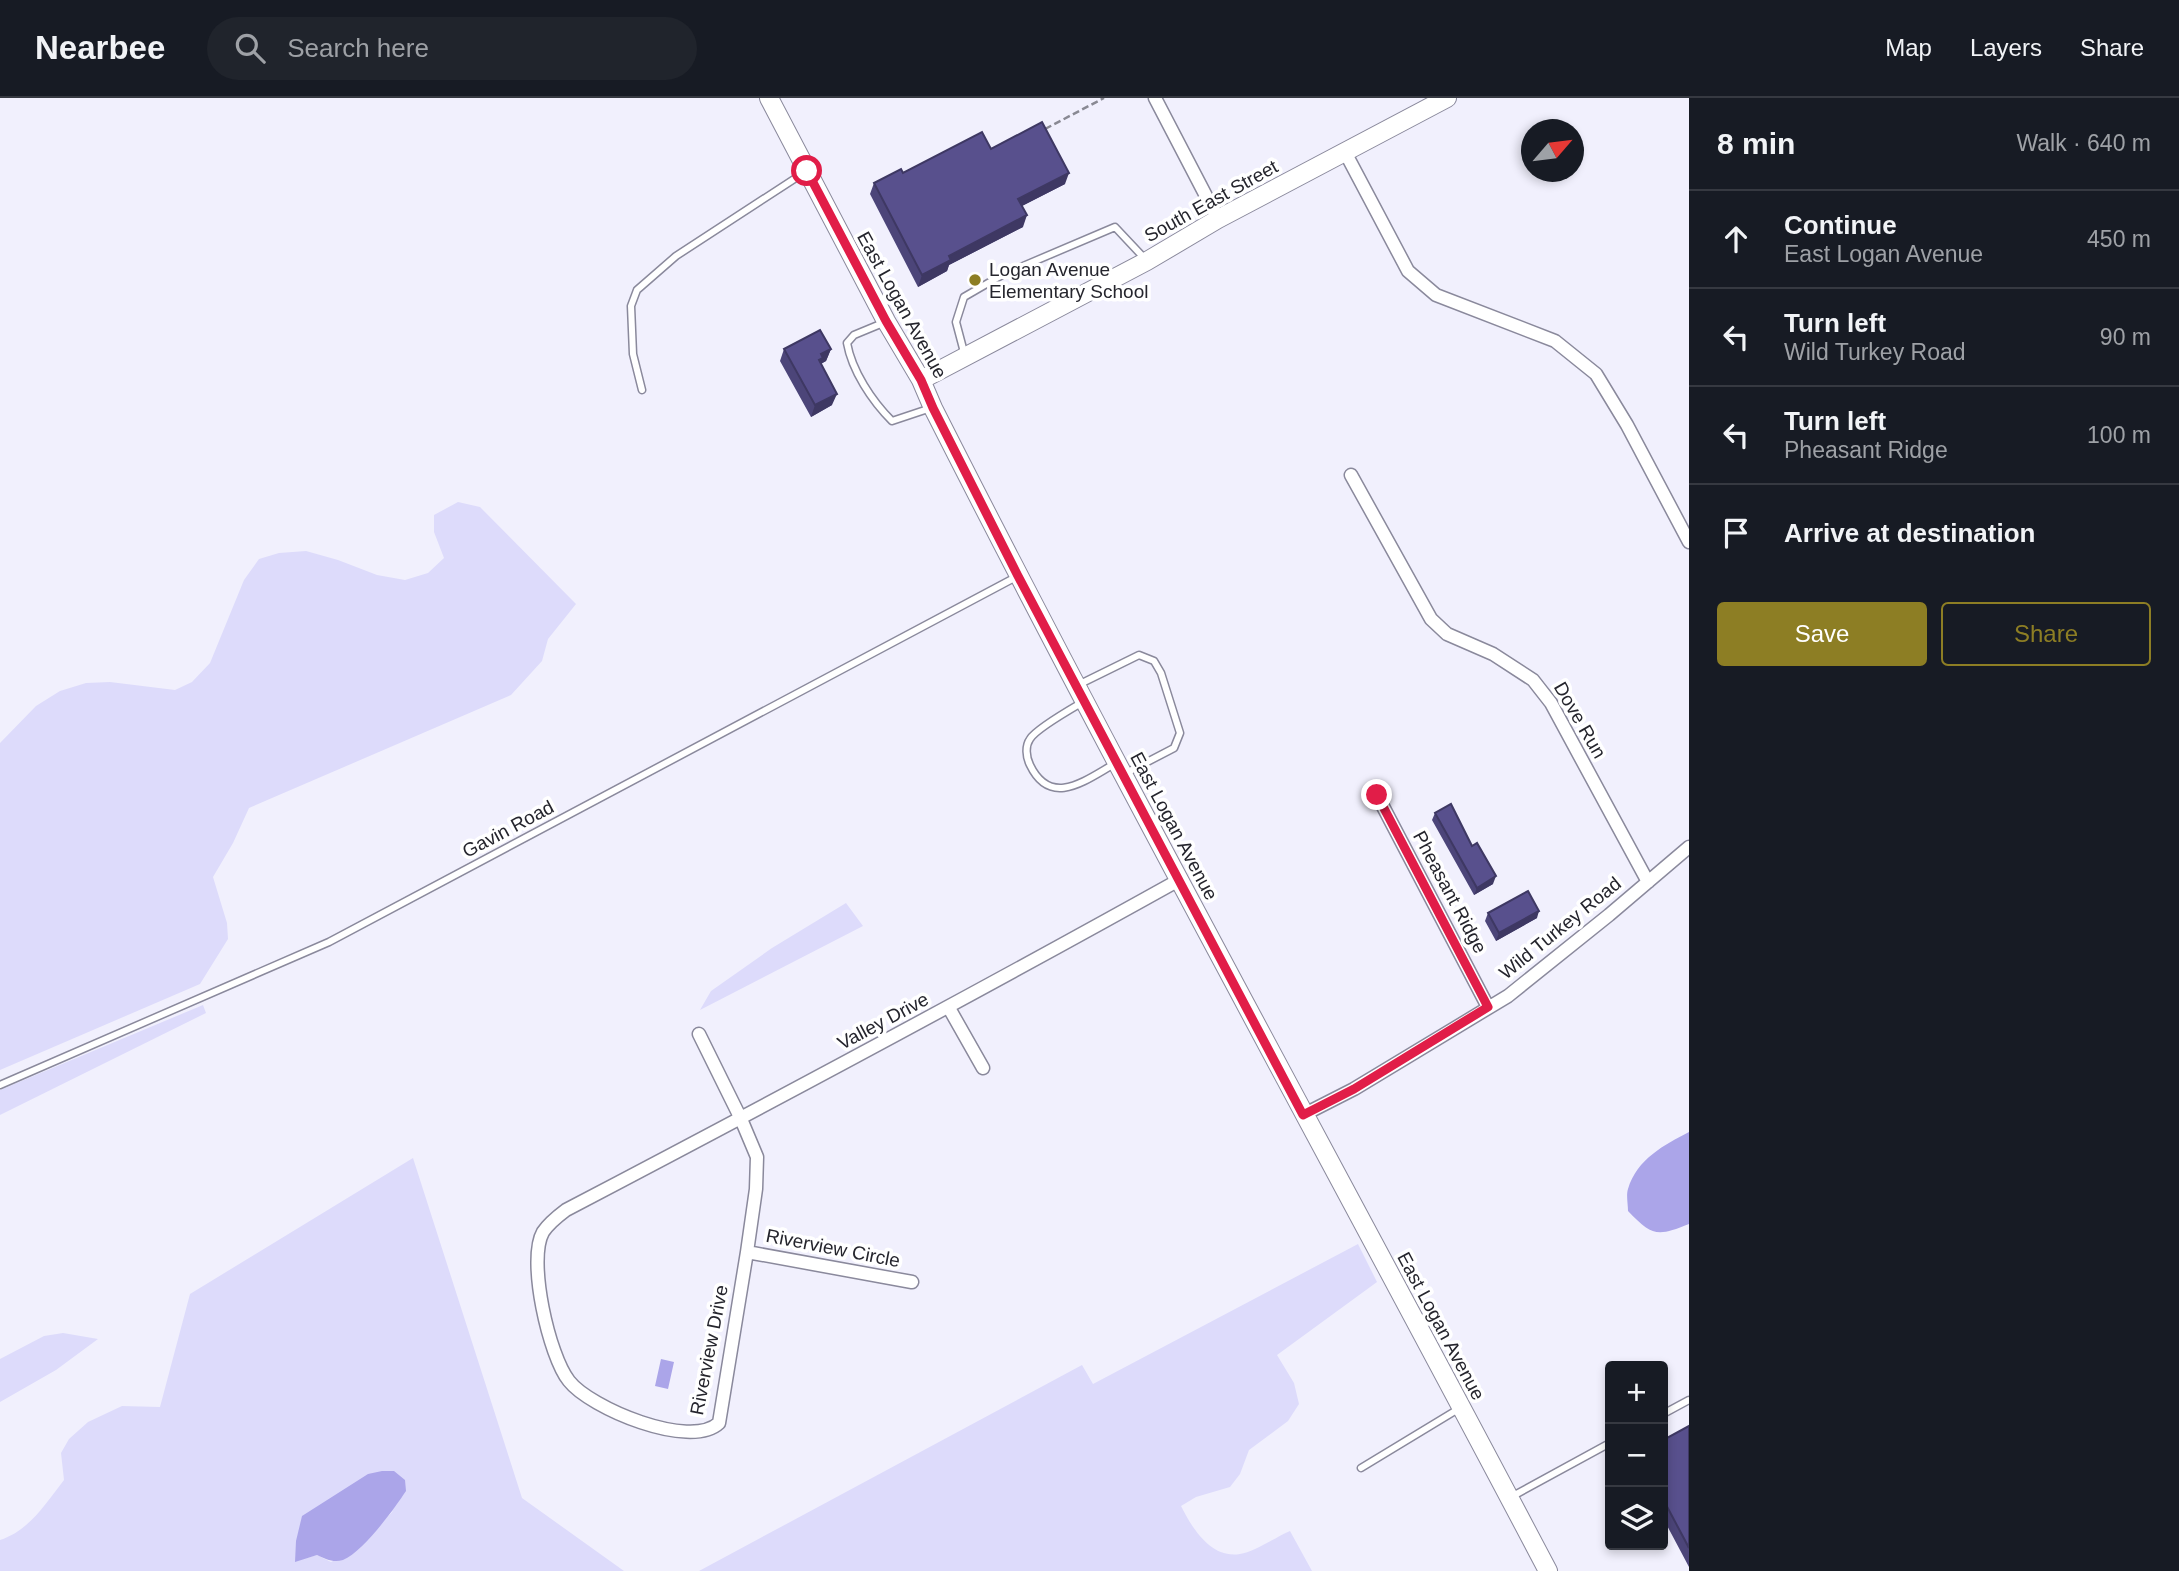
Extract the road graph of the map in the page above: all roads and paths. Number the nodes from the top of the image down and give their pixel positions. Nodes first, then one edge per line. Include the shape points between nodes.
1 (769, 98) edge
2 (1104, 98) edge
3 (1155, 98) edge
4 (1447, 98) edge
5 (1045, 129) edge
6 (1345, 152) junction
7 (807, 171) junction
8 (1218, 219) junction
9 (1147, 261) junction
10 (886, 321) junction
11 (965, 356) junction
12 (921, 380) junction
13 (642, 390) dead end
14 (933, 408) junction
15 (1351, 475) dead end
16 (1689, 542) edge
17 (1018, 576) junction
18 (1080, 693) junction
19 (1120, 769) junction
20 (1377, 795) dead end
21 (1689, 847) edge
22 (1179, 880) junction
23 (1648, 882) junction
24 (1488, 1007) junction
25 (949, 1008) junction
26 (699, 1034) dead end
27 (983, 1068) dead end
28 (0, 1085) edge
29 (1303, 1115) junction
30 (741, 1119) junction
31 (601, 1192) joint
32 (747, 1252) junction
33 (912, 1282) dead end
34 (1689, 1400) edge
35 (1461, 1407) junction
36 (1668, 1411) edge
37 (1605, 1446) edge
38 (1361, 1468) dead end
39 (1510, 1497) junction
40 (1548, 1571) edge

1 - 7 street, East Logan Avenue
2 - 5 path
3 - 8 street
4 - 6 street, South East Street
6 - 8 street, South East Street
6 - 16 street via 1408,271 1436,295 1555,341 1596,374
7 - 10 street, East Logan Avenue
7 - 13 lane via 676,256 637,290 631,306 633,354
8 - 9 street, South East Street
9 - 11 street, South East Street
9 - 11 lane via 1115,227 1002,275 964,298 956,322
10 - 12 street, East Logan Avenue
10 - 14 lane via 854,335 847,343 855,369 892,421
11 - 12 street, South East Street
12 - 14 street, East Logan Avenue
14 - 17 street, East Logan Avenue
15 - 23 street, Dove Run via 1431,619 1447,634 1493,654 1533,680 1551,703
17 - 18 street, East Logan Avenue
17 - 28 lane, Gavin Road via 328,942
18 - 19 street, East Logan Avenue
18 - 19 lane via 1032,736 1026,750 1029,764 1050,787 1062,789
18 - 19 lane via 1139,655 1154,661 1161,673 1180,733 1174,748
19 - 22 street, East Logan Avenue
20 - 24 street, Pheasant Ridge
21 - 23 street, Wild Turkey Road
22 - 25 street, Valley Drive
22 - 29 street, East Logan Avenue
23 - 24 street, Wild Turkey Road via 1508,996
24 - 29 street, Wild Turkey Road
25 - 27 street
25 - 30 street, Valley Drive
26 - 30 street, Riverview Drive
29 - 35 street, East Logan Avenue
30 - 31 street, Valley Drive
30 - 32 street, Riverview Drive via 757,1157
31 - 32 street, Riverview Drive via 555,1218 542,1234 541,1298 554,1356 569,1382 595,1402 646,1423 703,1432 719,1423
32 - 33 street, Riverview Circle
34 - 36 lane
35 - 38 lane
35 - 39 street, East Logan Avenue
37 - 39 lane
39 - 40 street, East Logan Avenue

